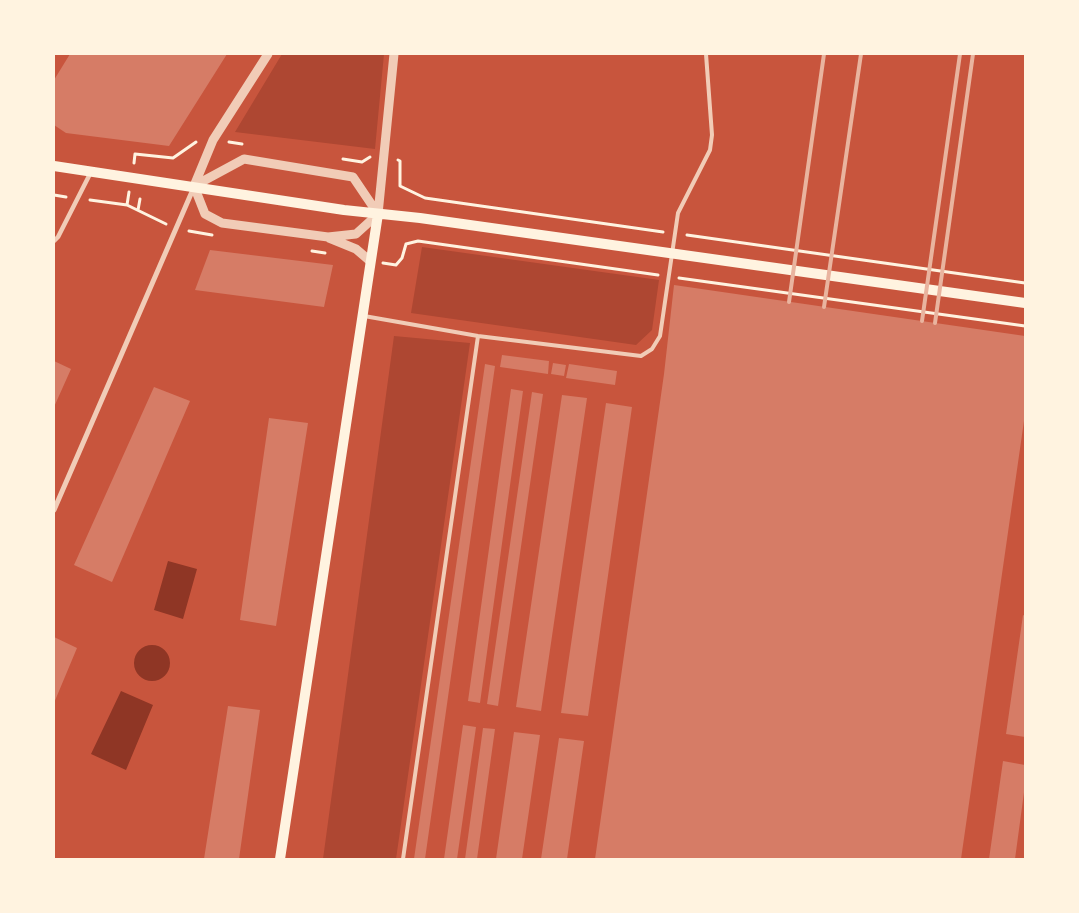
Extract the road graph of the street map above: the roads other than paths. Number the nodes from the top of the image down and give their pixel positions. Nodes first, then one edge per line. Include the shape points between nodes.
1 (268, 54) edge
2 (394, 54) edge
3 (706, 54) edge
4 (54, 166) edge
5 (91, 172) junction
6 (194, 186) junction
7 (378, 214) junction
8 (326, 237) junction
9 (54, 241) edge
10 (370, 261) junction
11 (1025, 303) edge
12 (362, 316) junction
13 (478, 336) junction
14 (54, 510) edge
15 (280, 859) edge
16 (403, 859) edge

1 - 6 street via 213,140
2 - 7 street
3 - 13 lane via 712,135 710,150 678,213 660,336 652,349 641,356
4 - 5 main road
5 - 6 main road
5 - 9 street
6 - 7 main road
6 - 7 street via 244,159 353,176
6 - 8 street via 205,214 222,223
6 - 14 street
7 - 8 street via 356,234
7 - 10 main road
7 - 11 main road
8 - 10 street via 356,249
10 - 12 main road
12 - 13 lane
12 - 15 main road
13 - 16 lane

